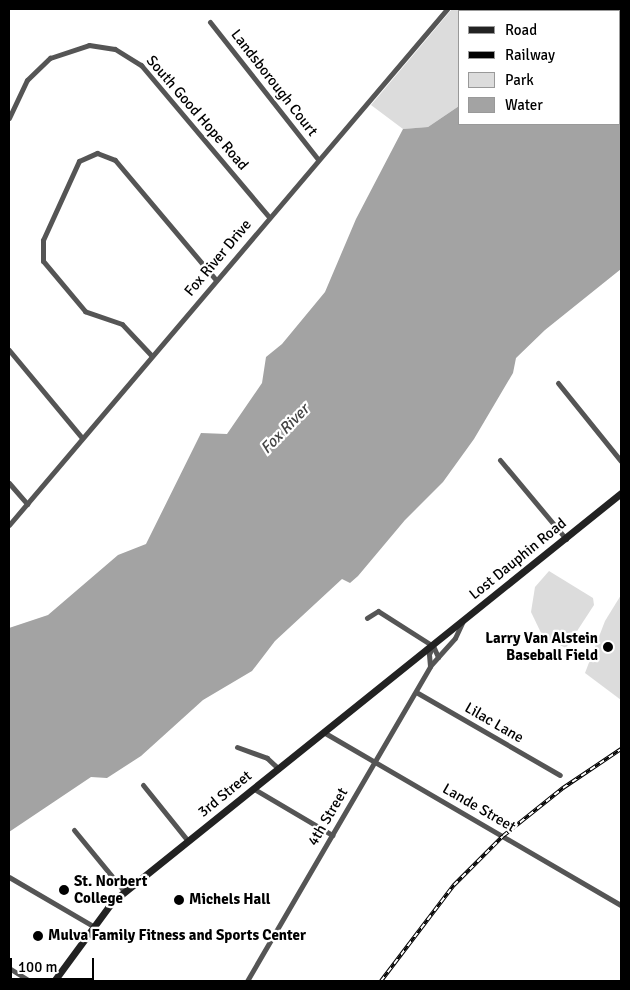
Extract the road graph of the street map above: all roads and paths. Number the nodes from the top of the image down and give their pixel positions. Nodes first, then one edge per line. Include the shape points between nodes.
1 (447, 9) edge
2 (210, 22) dead end
3 (9, 118) edge
4 (318, 159) junction
5 (269, 217) junction
6 (216, 280) junction
7 (9, 350) edge
8 (151, 355) junction
9 (558, 383) dead end
10 (82, 438) junction
11 (500, 460) dead end
12 (621, 460) edge
13 (9, 483) edge
14 (621, 493) edge
15 (27, 504) junction
16 (9, 525) edge
17 (566, 538) junction
18 (367, 618) dead end
19 (463, 621) junction
20 (432, 646) junction
21 (438, 657) junction
22 (430, 666) junction
23 (416, 692) junction
24 (324, 733) junction
25 (237, 747) dead end
26 (375, 762) junction
27 (279, 769) junction
28 (560, 775) dead end
29 (143, 785) dead end
30 (254, 789) junction
31 (74, 830) dead end
32 (332, 835) junction
33 (188, 841) junction
34 (9, 877) edge
35 (125, 892) junction
36 (621, 905) edge
37 (93, 926) junction
38 (9, 968) edge
39 (30, 981) edge
40 (54, 981) edge
41 (247, 981) edge

1 - 4 street, Fox River Drive
2 - 4 street, Landsborough Court
3 - 5 street, South Good Hope Road via 27,80 50,58 89,45 116,49 141,65
4 - 5 street, Fox River Drive
5 - 6 street, Fox River Drive
6 - 8 street, Fox River Drive
6 - 8 street via 111,156 97,153 86,156 76,165 43,240 44,261 85,311 122,324
7 - 10 street
8 - 10 street, Fox River Drive
9 - 12 street
10 - 15 street, Fox River Drive
11 - 17 street
13 - 15 street
14 - 17 main road, Lost Dauphin Road
15 - 16 street, Fox River Drive
17 - 19 main road, Lost Dauphin Road
18 - 20 street via 378,611
19 - 20 main road, Lost Dauphin Road
19 - 21 street, 4th Street via 455,638
20 - 21 street
20 - 22 street, 4th Street
20 - 24 main road, 3rd Street
21 - 22 street, 4th Street
22 - 23 street, 4th Street
23 - 26 street, 4th Street
23 - 28 street, Lilac Lane
24 - 26 street, Lande Street
24 - 27 main road, 3rd Street
25 - 27 street via 270,760
26 - 32 street, 4th Street
26 - 36 street, Lande Street
27 - 30 main road, 3rd Street
29 - 33 street
30 - 32 street
30 - 33 main road, 3rd Street
31 - 35 street
32 - 41 street, 4th Street
33 - 35 main road, 3rd Street
34 - 37 street
35 - 37 main road, 3rd Street
37 - 40 main road, 3rd Street
38 - 39 street

